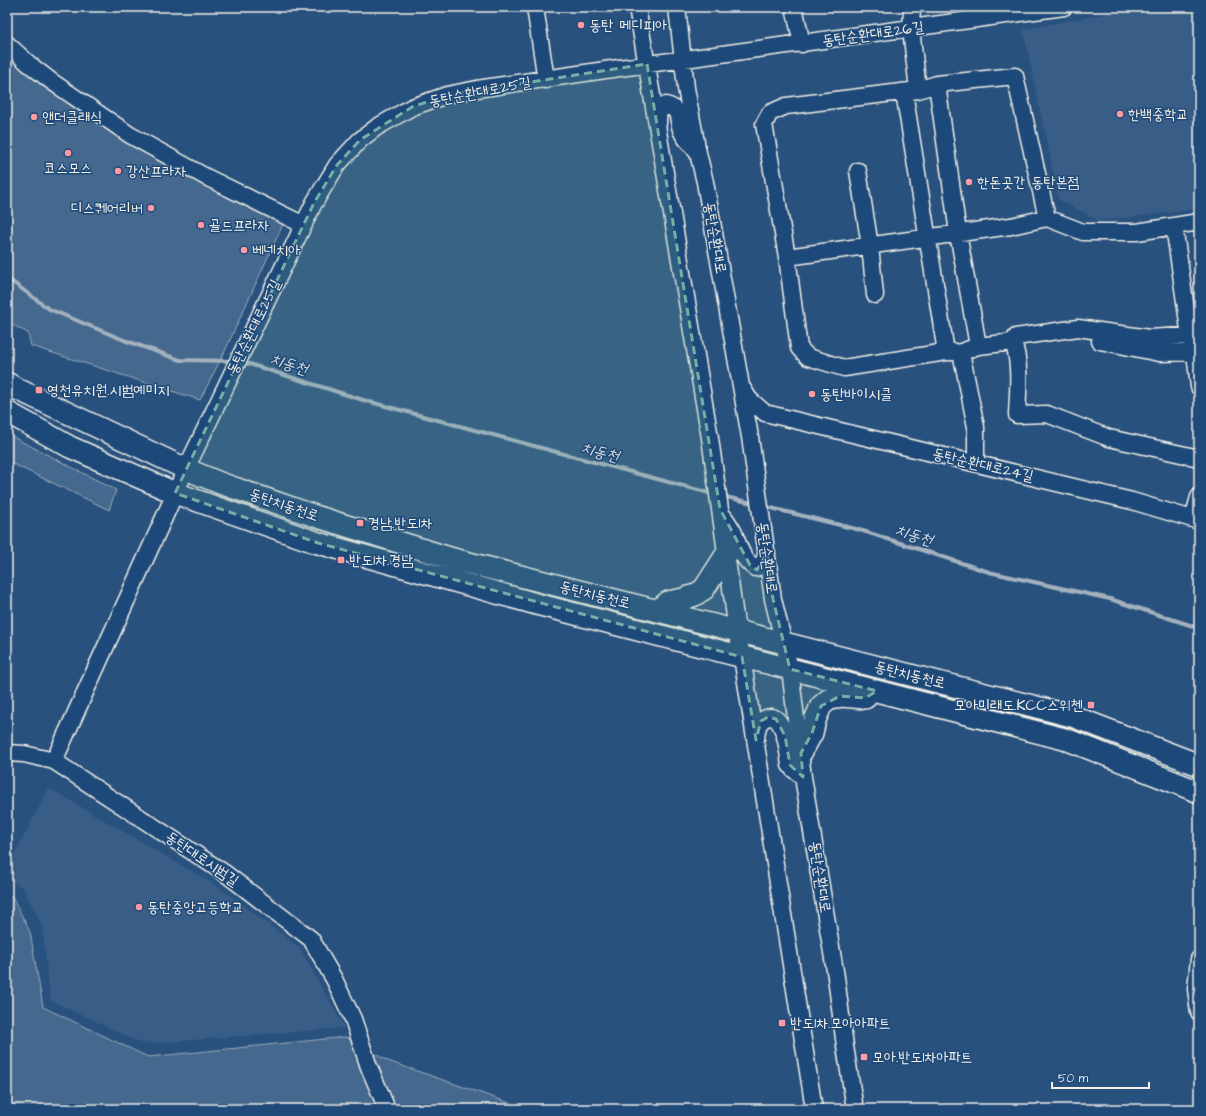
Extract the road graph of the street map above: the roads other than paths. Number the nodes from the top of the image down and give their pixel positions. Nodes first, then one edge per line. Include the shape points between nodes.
1 (535, 7) edge
2 (637, 7) edge
3 (677, 7) edge
4 (794, 7) edge
5 (912, 7) edge
6 (1064, 7) edge
7 (1041, 9) edge
8 (911, 29) junction
9 (7, 44) edge
10 (802, 44) junction
11 (682, 60) junction
12 (647, 64) junction
13 (546, 80) junction
14 (937, 84) junction
15 (911, 91) junction
16 (658, 138) junction
17 (698, 153) junction
18 (858, 171) dead end
19 (1047, 218) junction
20 (1199, 222) edge
21 (304, 225) junction
22 (1174, 226) junction
23 (958, 233) junction
24 (928, 238) junction
25 (870, 246) junction
26 (787, 257) junction
27 (875, 295) dead end
28 (1194, 335) edge
29 (978, 346) junction
30 (1014, 346) junction
31 (954, 352) junction
32 (1197, 352) edge
33 (7, 383) edge
34 (742, 387) junction
35 (1199, 387) edge
36 (7, 412) edge
37 (765, 413) junction
38 (751, 444) junction
39 (1199, 458) edge
40 (976, 463) junction
41 (186, 469) junction
42 (175, 492) junction
43 (1199, 497) edge
44 (720, 508) junction
45 (1196, 520) edge
46 (726, 555) junction
47 (768, 559) junction
48 (657, 611) junction
49 (737, 631) junction
50 (784, 643) junction
51 (742, 657) junction
52 (790, 669) junction
53 (877, 691) junction
54 (756, 740) junction
55 (7, 753) edge
56 (801, 753) junction
57 (54, 761) junction
58 (1199, 765) edge
59 (803, 777) junction
60 (1199, 792) edge
61 (1199, 960) edge
62 (1199, 1012) edge
63 (387, 1109) edge
64 (814, 1109) edge
65 (855, 1109) edge

1 - 13 street
2 - 12 street
3 - 11 street, 동탄순환대로
4 - 10 street
5 - 8 street
6 - 7 street, 동탄순환대로26길
7 - 8 street, 동탄순환대로26길
8 - 10 street, 동탄순환대로26길
8 - 15 street
9 - 21 street via 51,81 130,135 206,177
10 - 11 street, 동탄순환대로26길
11 - 12 street, 동탄순환대로26길
11 - 17 street, 동탄순환대로
12 - 13 street, 동탄순환대로25길
12 - 16 street
13 - 21 street, 동탄순환대로25길 via 447,95 394,116 360,140 346,154 327,181
14 - 15 street
14 - 19 street via 1015,76
14 - 23 street
15 - 24 street
15 - 26 street via 786,106 770,113 764,124
16 - 17 street via 658,114 662,107 672,106 676,110 682,134
16 - 44 street
17 - 34 street, 동탄순환대로
18 - 25 street
19 - 22 street via 1083,232 1137,232
19 - 23 street via 1012,226
20 - 22 street
21 - 41 street, 동탄순환대로25길
22 - 28 street
23 - 24 street
23 - 29 street
24 - 25 street
24 - 31 street
25 - 26 street
25 - 27 street
26 - 31 street via 799,348 808,357 844,368
28 - 30 street via 1149,338 1078,328 1016,337
28 - 32 street
29 - 30 street
29 - 31 street
30 - 32 street via 1078,336 1159,353
30 - 39 street via 1018,386 1017,414 1047,414 1109,438
31 - 40 street via 976,427
32 - 35 street
33 - 41 main road, 동탄치동천로
34 - 37 street via 749,399
34 - 38 street, 동탄순환대로
36 - 42 main road, 동탄치동천로 via 70,447
37 - 38 street
37 - 40 street, 동탄순환대로24길
38 - 47 street, 동탄순환대로
40 - 45 street, 동탄순환대로24길 via 1132,501
41 - 42 street, 동탄순환대로25길
41 - 48 main road, 동탄치동천로 via 315,516 453,559
42 - 51 main road, 동탄치동천로 via 318,543 540,605
42 - 57 street, 동탄순환대로25길
43 - 45 street
44 - 46 street
44 - 47 street via 745,560 755,568 760,567
46 - 48 main road via 704,589 689,597 668,602
46 - 49 street
47 - 50 street, 동탄순환대로 via 773,600
48 - 49 main road, 동탄치동천로
49 - 50 main road, 동탄치동천로
49 - 51 street
50 - 52 street, 동탄순환대로
50 - 58 main road, 동탄치동천로 via 1072,716
51 - 52 main road, 동탄치동천로
51 - 54 street
52 - 53 main road, 동탄치동천로
52 - 56 street, 동탄순환대로
53 - 56 main road via 865,698 840,696 820,706 812,733
53 - 60 main road, 동탄치동천로 via 1068,740
54 - 59 street via 761,721 768,717 776,719 782,725 790,765
54 - 64 street
55 - 57 street, 동탄대로시범길
56 - 59 street, 동탄순환대로
57 - 63 street, 동탄대로시범길 via 226,874 311,939 353,1019
59 - 65 street, 동탄순환대로
61 - 62 street via 1196,989

